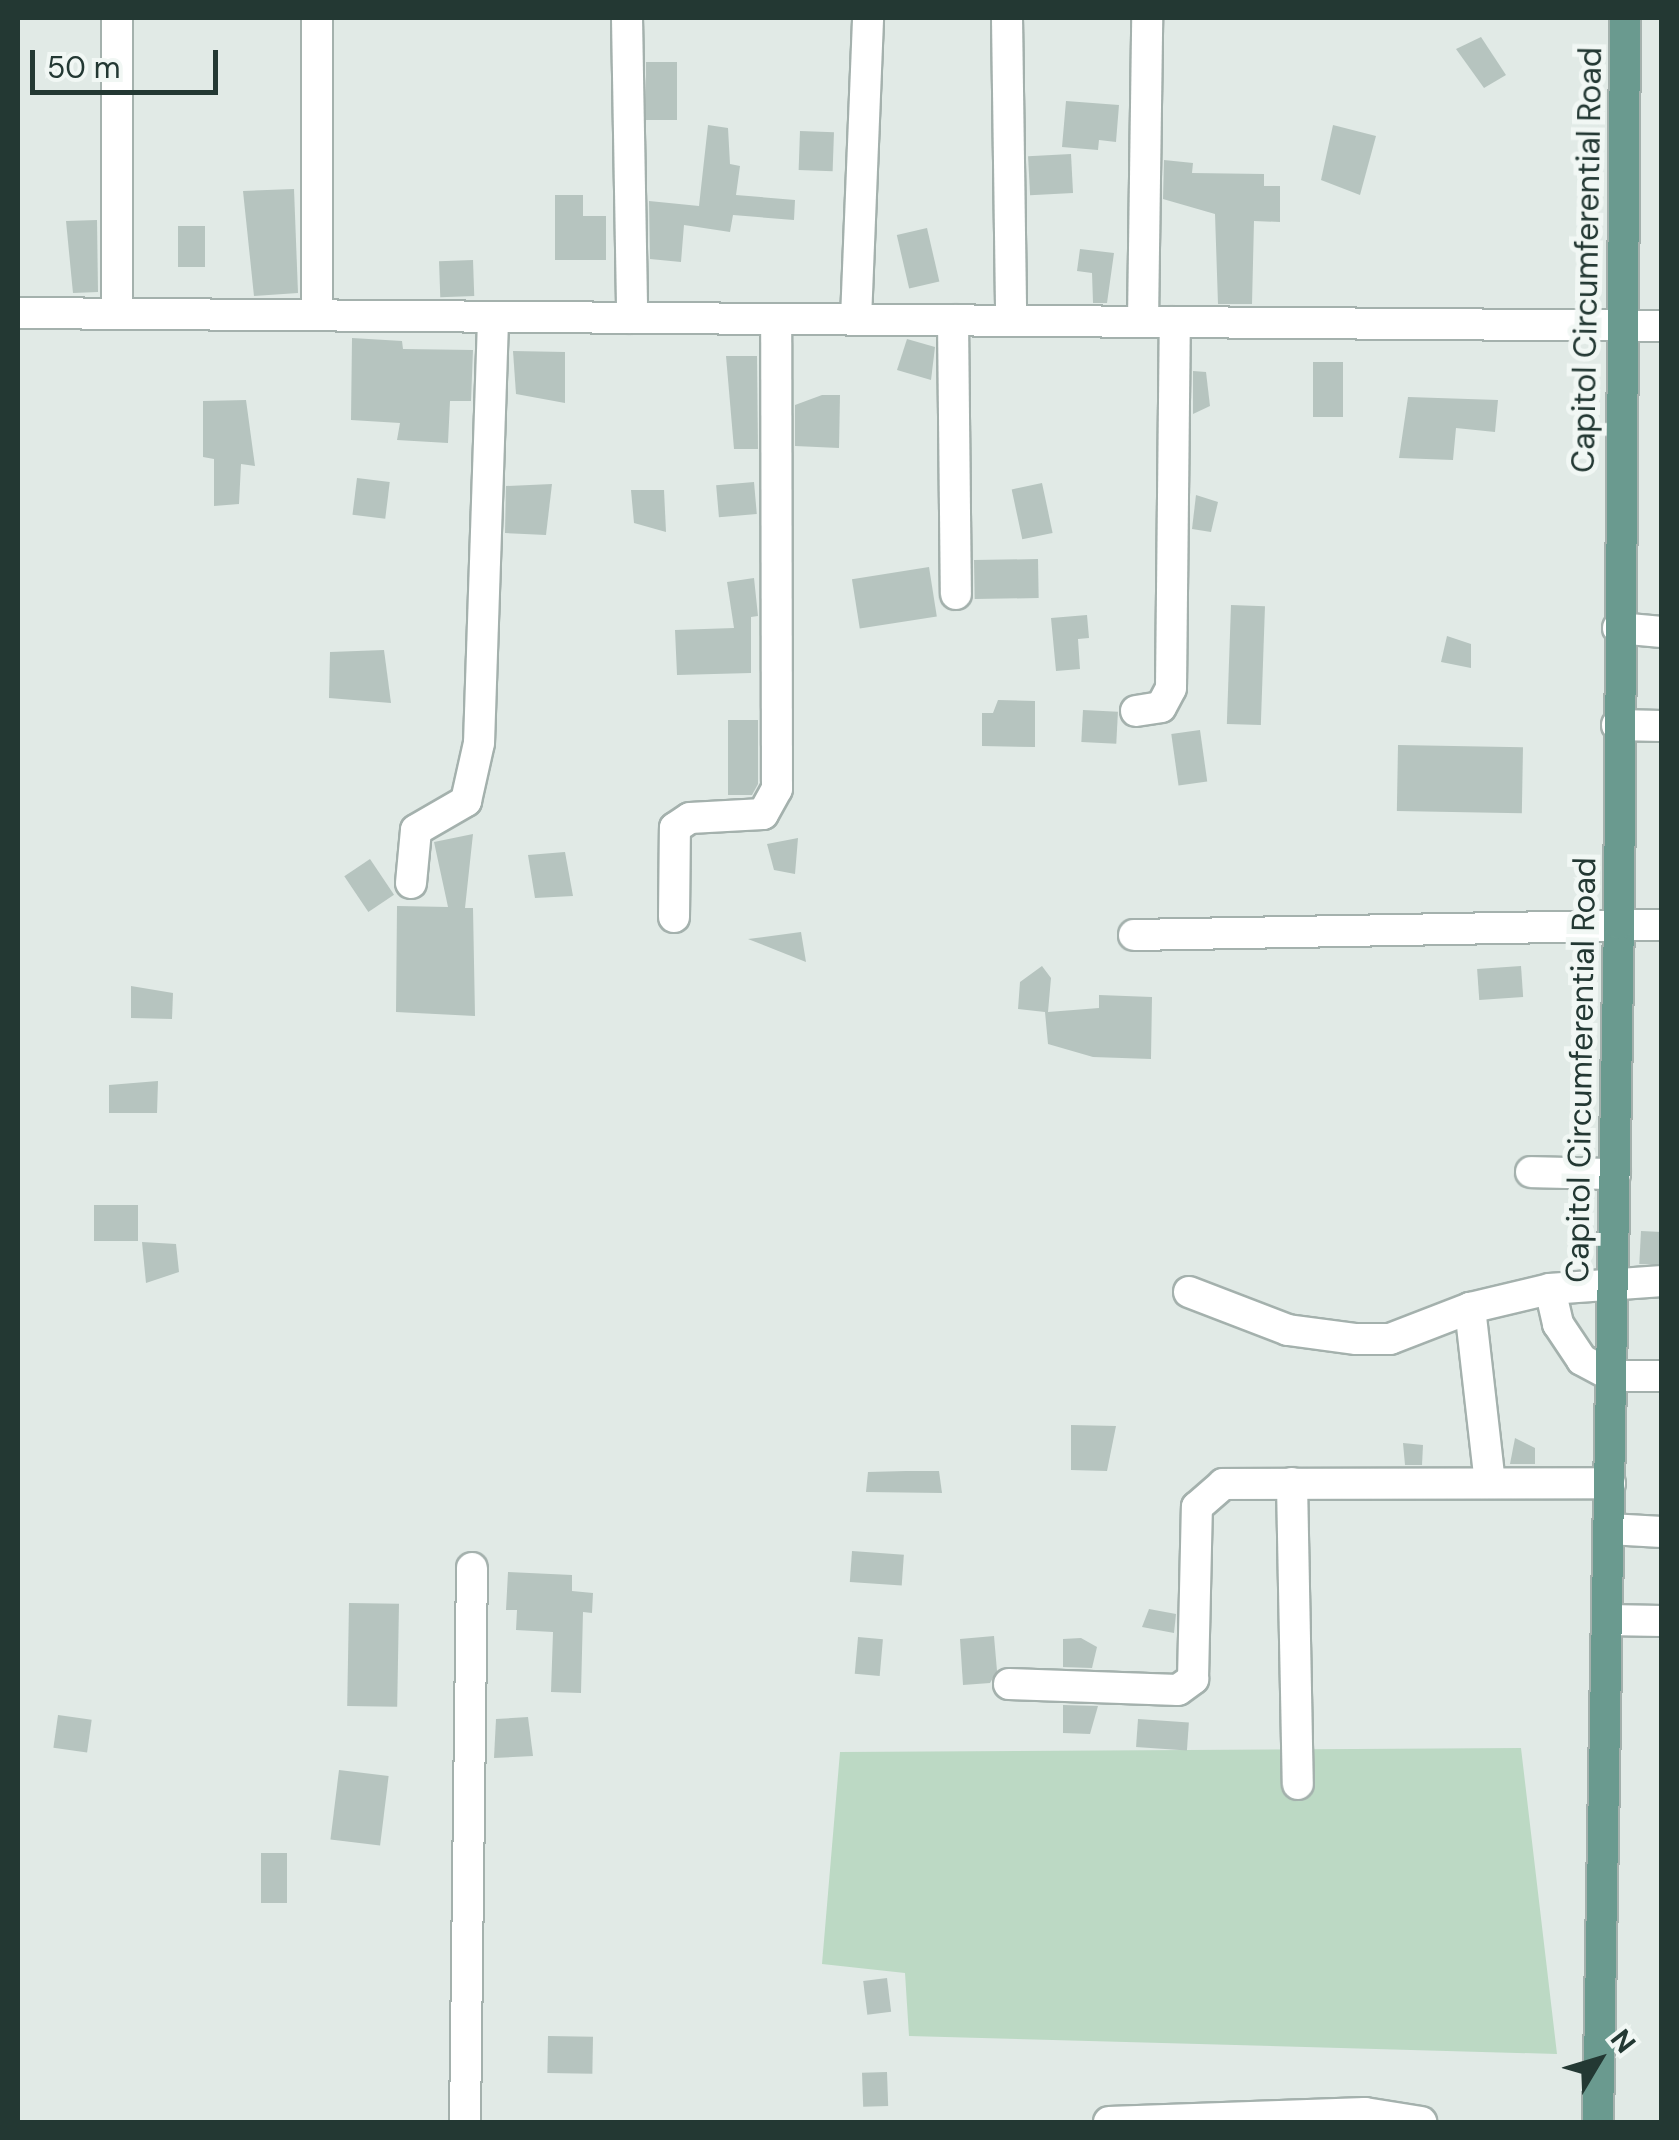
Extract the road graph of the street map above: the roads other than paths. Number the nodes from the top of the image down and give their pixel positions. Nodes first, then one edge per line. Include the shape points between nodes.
1 (117, 18) edge
2 (317, 18) edge
3 (627, 18) edge
4 (868, 18) edge
5 (1007, 18) edge
6 (1147, 18) edge
7 (1625, 18) edge
8 (18, 313) edge
9 (117, 314) junction
10 (316, 316) junction
11 (493, 317) junction
12 (632, 318) junction
13 (776, 319) junction
14 (856, 319) junction
15 (953, 320) junction
16 (1010, 320) junction
17 (1143, 321) junction
18 (1175, 322) junction
19 (1620, 325) junction
20 (1662, 326) edge
21 (956, 594) dead end
22 (1618, 628) junction
23 (1662, 632) edge
24 (1136, 710) dead end
25 (1617, 725) junction
26 (1662, 726) edge
27 (411, 883) dead end
28 (674, 917) dead end
29 (1620, 924) junction
30 (1662, 925) edge
31 (1134, 935) dead end
32 (1531, 1172) dead end
33 (1615, 1174) junction
34 (1614, 1280) junction
35 (1662, 1281) edge
36 (1550, 1289) junction
37 (1190, 1292) dead end
38 (1470, 1308) junction
39 (1612, 1376) junction
40 (1662, 1376) edge
41 (1292, 1483) junction
42 (1490, 1483) junction
43 (1610, 1483) junction
44 (1609, 1529) junction
45 (1662, 1532) edge
46 (472, 1568) dead end
47 (1608, 1620) junction
48 (1662, 1621) edge
49 (1010, 1684) dead end
50 (1298, 1784) dead end
51 (465, 2122) edge
52 (1109, 2122) edge
53 (1421, 2122) edge
54 (1598, 2122) edge

1 - 9 street
2 - 10 street
3 - 12 street
4 - 14 street
5 - 16 street
6 - 17 street
7 - 19 main road, Capitol Circumferential Road
8 - 9 street
9 - 10 street
10 - 11 street
11 - 12 street
11 - 27 street via 479,744 466,801 416,830
12 - 13 street
13 - 14 street
13 - 28 street via 775,802 754,816 690,818 675,828
14 - 15 street
15 - 16 street
15 - 21 street
16 - 17 street
17 - 18 street
18 - 19 street
18 - 24 street via 1171,688 1162,708
19 - 20 street
19 - 22 main road, Capitol Circumferential Road
22 - 23 street
22 - 25 main road, Capitol Circumferential Road
25 - 26 street
25 - 29 main road, Capitol Circumferential Road
29 - 30 street
29 - 31 street
29 - 33 main road, Capitol Circumferential Road
32 - 33 street
33 - 34 main road, Capitol Circumferential Road
34 - 35 street
34 - 36 street
34 - 39 main road, Capitol Circumferential Road
36 - 38 street
36 - 39 street via 1566,1340 1582,1360
37 - 38 street via 1288,1330 1356,1339 1390,1339
38 - 42 street
39 - 40 street
39 - 43 main road, Capitol Circumferential Road
41 - 42 street
41 - 49 street via 1222,1484 1196,1507 1198,1649 1185,1686
41 - 50 street
42 - 43 street
43 - 44 main road, Capitol Circumferential Road
44 - 45 street
44 - 47 main road, Capitol Circumferential Road
46 - 51 street
47 - 48 street
47 - 54 main road, Capitol Circumferential Road
52 - 53 street via 1365,2113

